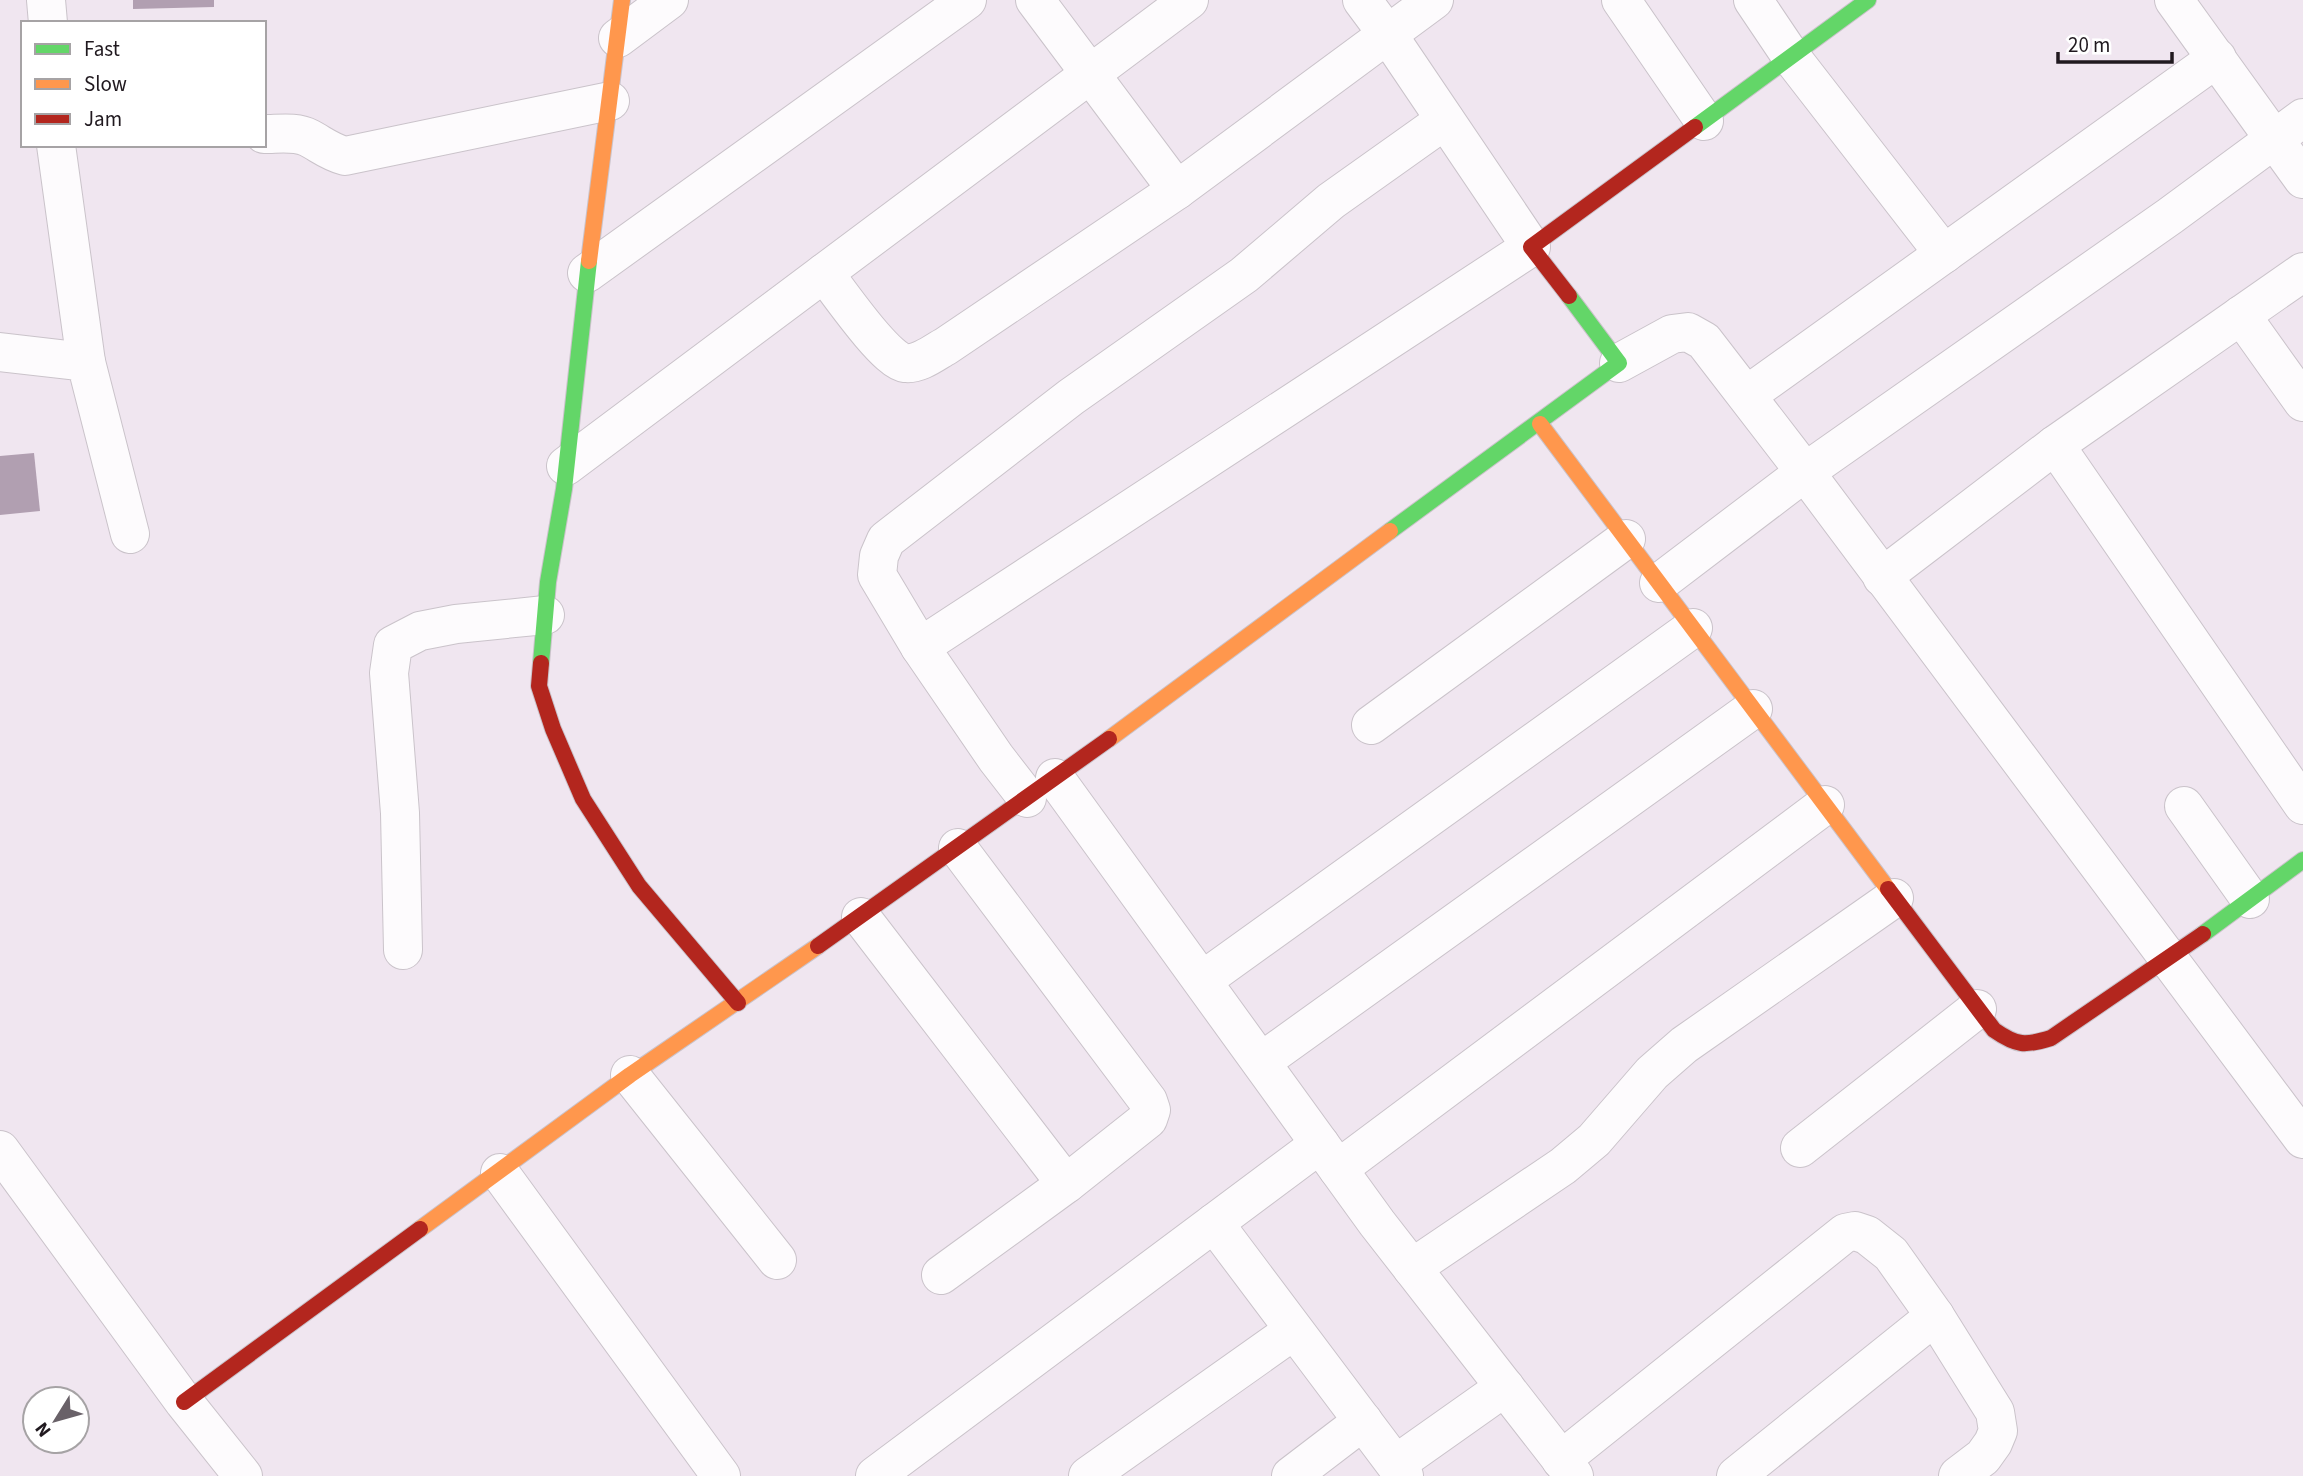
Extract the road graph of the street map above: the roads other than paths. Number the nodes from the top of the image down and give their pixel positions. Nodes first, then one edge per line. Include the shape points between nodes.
1 (46, 0) edge
2 (622, 0) edge
3 (668, 0) edge
4 (967, 0) edge
5 (1035, 0) edge
6 (1189, 0) edge
7 (1362, 0) edge
8 (1434, 0) edge
9 (1621, 0) edge
10 (1754, 0) edge
11 (1868, 0) edge
12 (2174, 0) edge
13 (48, 21) edge
14 (1388, 35) junction
15 (618, 38) junction
16 (1792, 58) junction
17 (2217, 58) junction
18 (1090, 74) junction
19 (610, 101) junction
20 (1445, 120) junction
21 (1704, 121) junction
22 (2289, 128) edge
23 (266, 134) edge
24 (61, 147) edge
25 (2303, 179) edge
26 (1177, 190) junction
27 (1531, 247) junction
28 (1944, 254) junction
29 (2303, 272) edge
30 (587, 273) junction
31 (824, 273) junction
32 (2241, 315) junction
33 (0, 352) edge
34 (86, 362) junction
35 (1619, 363) junction
36 (1747, 396) junction
37 (2303, 402) edge
38 (1539, 424) junction
39 (2054, 445) junction
40 (566, 466) junction
41 (1805, 472) junction
42 (130, 534) dead end
43 (1626, 540) junction
44 (1882, 577) junction
45 (1659, 583) junction
46 (545, 615) junction
47 (1693, 628) junction
48 (920, 647) junction
49 (1753, 709) junction
50 (1371, 725) dead end
51 (1041, 788) junction
52 (1825, 804) junction
53 (2303, 805) edge
54 (2184, 806) dead end
55 (958, 848) junction
56 (2303, 860) edge
57 (1894, 898) junction
58 (2250, 899) junction
59 (861, 917) junction
60 (403, 950) dead end
61 (2167, 960) junction
62 (1203, 980) junction
63 (738, 1003) junction
64 (1977, 1009) junction
65 (1261, 1062) junction
66 (630, 1075) junction
67 (2303, 1139) edge
68 (1800, 1147) dead end
69 (0, 1150) edge
70 (1329, 1157) junction
71 (500, 1172) junction
72 (1066, 1184) junction
73 (1214, 1223) junction
74 (777, 1260) dead end
75 (1412, 1268) junction
76 (941, 1275) dead end
77 (1935, 1316) junction
78 (1293, 1331) junction
79 (1505, 1387) junction
80 (184, 1402) junction
81 (1363, 1422) junction
82 (1567, 1468) edge
83 (1400, 1470) edge
84 (243, 1476) edge
85 (721, 1476) edge
86 (875, 1476) edge
87 (1088, 1476) edge
88 (1291, 1476) edge
89 (1736, 1476) edge
90 (1958, 1476) edge

1 - 13 street
2 - 15 street
3 - 15 street
4 - 30 street
5 - 18 street
6 - 18 street
7 - 14 street
8 - 14 street
9 - 21 street
10 - 16 street
11 - 16 street
12 - 17 street
14 - 20 street
14 - 26 street
15 - 19 street
16 - 21 street
16 - 28 street
17 - 22 street
17 - 28 street
18 - 26 street
18 - 31 street
19 - 23 street via 345,156 331,153 308,137
19 - 30 street
20 - 27 street
20 - 48 street via 1331,201 1244,275 1071,397 886,540 877,575
21 - 27 street
22 - 25 street
22 - 41 street
24 - 34 street
26 - 31 street via 918,361 905,363 889,355
27 - 35 street
27 - 48 street
28 - 36 street
29 - 32 street
30 - 40 street
31 - 40 street
32 - 37 street
32 - 39 street
33 - 34 street
34 - 42 street
35 - 36 street via 1672,334 1688,332 1704,341
35 - 38 street
36 - 41 street
38 - 43 street
38 - 51 street
39 - 44 street
39 - 53 street
40 - 46 street
41 - 44 street
41 - 45 street
43 - 45 street
43 - 50 street
44 - 61 street
45 - 47 street
46 - 60 street via 420,631 393,645 388,673 400,813
46 - 63 street via 539,686 552,730 583,799 639,886
47 - 49 street
47 - 62 street
48 - 51 street via 996,758
49 - 52 street
49 - 65 street
51 - 55 street
51 - 62 street
52 - 57 street
52 - 70 street
54 - 58 street
55 - 59 street
55 - 72 street via 1151,1110 1148,1119
56 - 58 street
57 - 64 street
57 - 75 street via 1684,1045 1652,1073 1594,1140 1563,1166
58 - 61 street
59 - 63 street
59 - 72 street
61 - 64 street via 2051,1038 2028,1045 1994,1030
61 - 67 street
62 - 65 street
63 - 66 street
64 - 68 street
65 - 70 street
66 - 71 street
66 - 74 street
69 - 80 street
70 - 73 street
70 - 75 street
71 - 80 street
71 - 85 street
72 - 76 street
73 - 78 street
73 - 86 street
75 - 79 street
77 - 82 street via 1891,1254 1867,1235 1845,1233
77 - 89 street
77 - 90 street via 1990,1401 1998,1431 1983,1458
78 - 81 street
78 - 87 street
79 - 82 street
79 - 83 street
80 - 84 street
81 - 83 street
81 - 88 street

